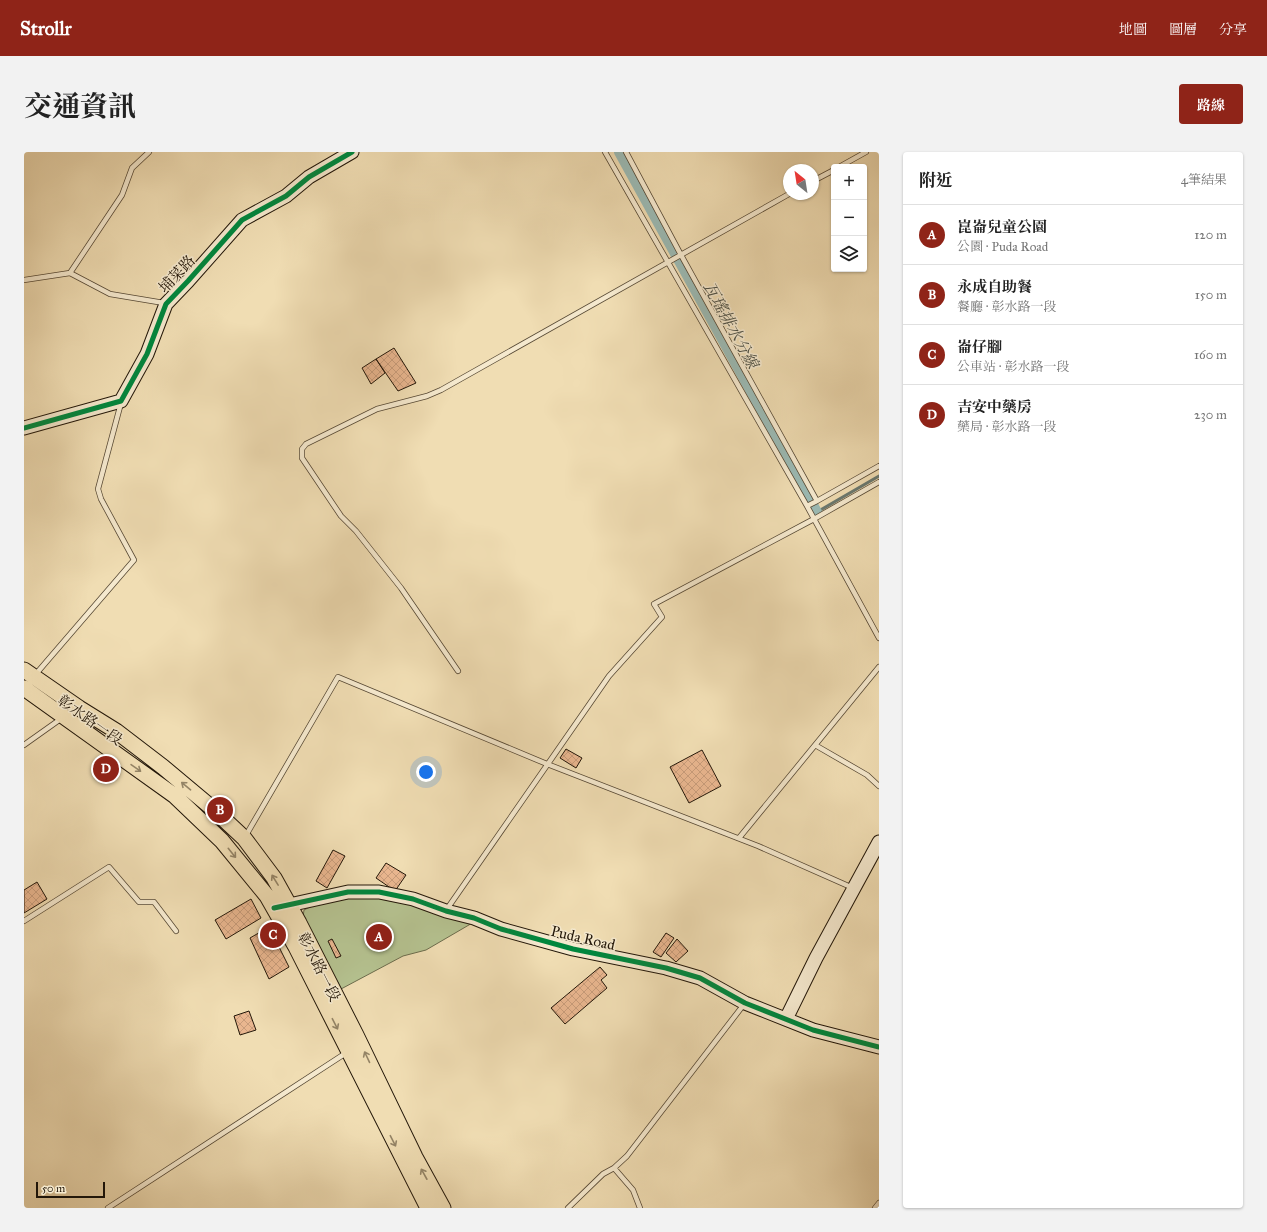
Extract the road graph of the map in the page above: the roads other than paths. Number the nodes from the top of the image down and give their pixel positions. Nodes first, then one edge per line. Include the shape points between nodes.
1 (149, 152) edge
2 (352, 152) edge
3 (605, 152) edge
4 (626, 152) edge
5 (866, 152) edge
6 (844, 164) edge
7 (831, 172) edge
8 (819, 178) edge
9 (783, 197) edge
10 (681, 255) junction
11 (667, 263) junction
12 (70, 273) junction
13 (24, 280) edge
14 (166, 304) junction
15 (121, 401) junction
16 (24, 428) edge
17 (879, 466) edge
18 (879, 482) edge
19 (817, 501) junction
20 (807, 506) junction
21 (814, 519) junction
22 (879, 638) edge
23 (879, 667) edge
24 (458, 671) dead end
25 (27, 678) edge
26 (72, 713) junction
27 (24, 744) edge
28 (815, 745) junction
29 (547, 764) junction
30 (879, 786) edge
31 (202, 799) junction
32 (191, 811) junction
33 (244, 838) junction
34 (739, 838) junction
35 (879, 842) edge
36 (854, 888) junction
37 (289, 904) junction
38 (274, 908) junction
39 (446, 911) junction
40 (24, 921) edge
41 (176, 931) dead end
42 (745, 1003) junction
43 (786, 1019) junction
44 (879, 1047) edge
45 (349, 1052) junction
46 (614, 1168) junction
47 (879, 1202) edge
48 (108, 1208) edge
49 (428, 1208) edge
50 (443, 1208) edge
51 (568, 1208) edge
52 (640, 1208) edge
53 (874, 1208) edge

1 - 12 lane via 132,168 122,195
2 - 14 street, 埔菜路 via 309,177 286,196 242,220
3 - 11 lane
4 - 10 lane
5 - 6 lane
7 - 8 lane
9 - 10 lane
10 - 11 lane
10 - 19 lane
11 - 20 lane
11 - 24 lane via 441,390 377,409 306,444 302,449 302,458 341,516 401,588
12 - 13 lane
12 - 14 lane via 110,294
14 - 15 street, 埔菜路 via 147,354
15 - 16 street
15 - 25 lane via 98,489 100,499 134,560
17 - 19 lane
18 - 21 lane
19 - 20 lane
20 - 21 lane
21 - 22 lane
21 - 29 lane via 654,604 662,616 609,676
23 - 28 lane
25 - 26 main road, 彰水路一段
26 - 27 lane
31 -> 26 main road, 彰水路一段 via 116,732
26 -> 32 main road, 彰水路一段
28 - 30 lane via 867,774
28 - 34 lane
29 - 33 lane via 338,677
29 - 34 lane
29 - 39 lane
31 - 32 main road
31 - 33 main road, 彰水路一段
32 -> 38 main road, 彰水路一段 via 222,841
37 -> 33 main road, 彰水路一段 via 274,878
34 - 36 lane
35 - 36 street
36 - 43 street
37 - 38 street, Puda Road
37 - 39 street, Puda Road via 348,892 380,892 413,899
50 -> 37 main road, 彰水路一段
38 -> 45 main road, 彰水路一段
39 - 42 street, Puda Road via 573,949 666,968 700,978
40 - 41 lane via 109,867 139,902 154,902
42 - 43 street, Puda Road
42 - 46 lane via 632,1151
43 - 44 street, Puda Road via 813,1030
45 - 48 lane
45 -> 49 main road, 彰水路一段
46 - 51 lane via 603,1174
46 - 52 lane via 633,1190
47 - 53 lane

